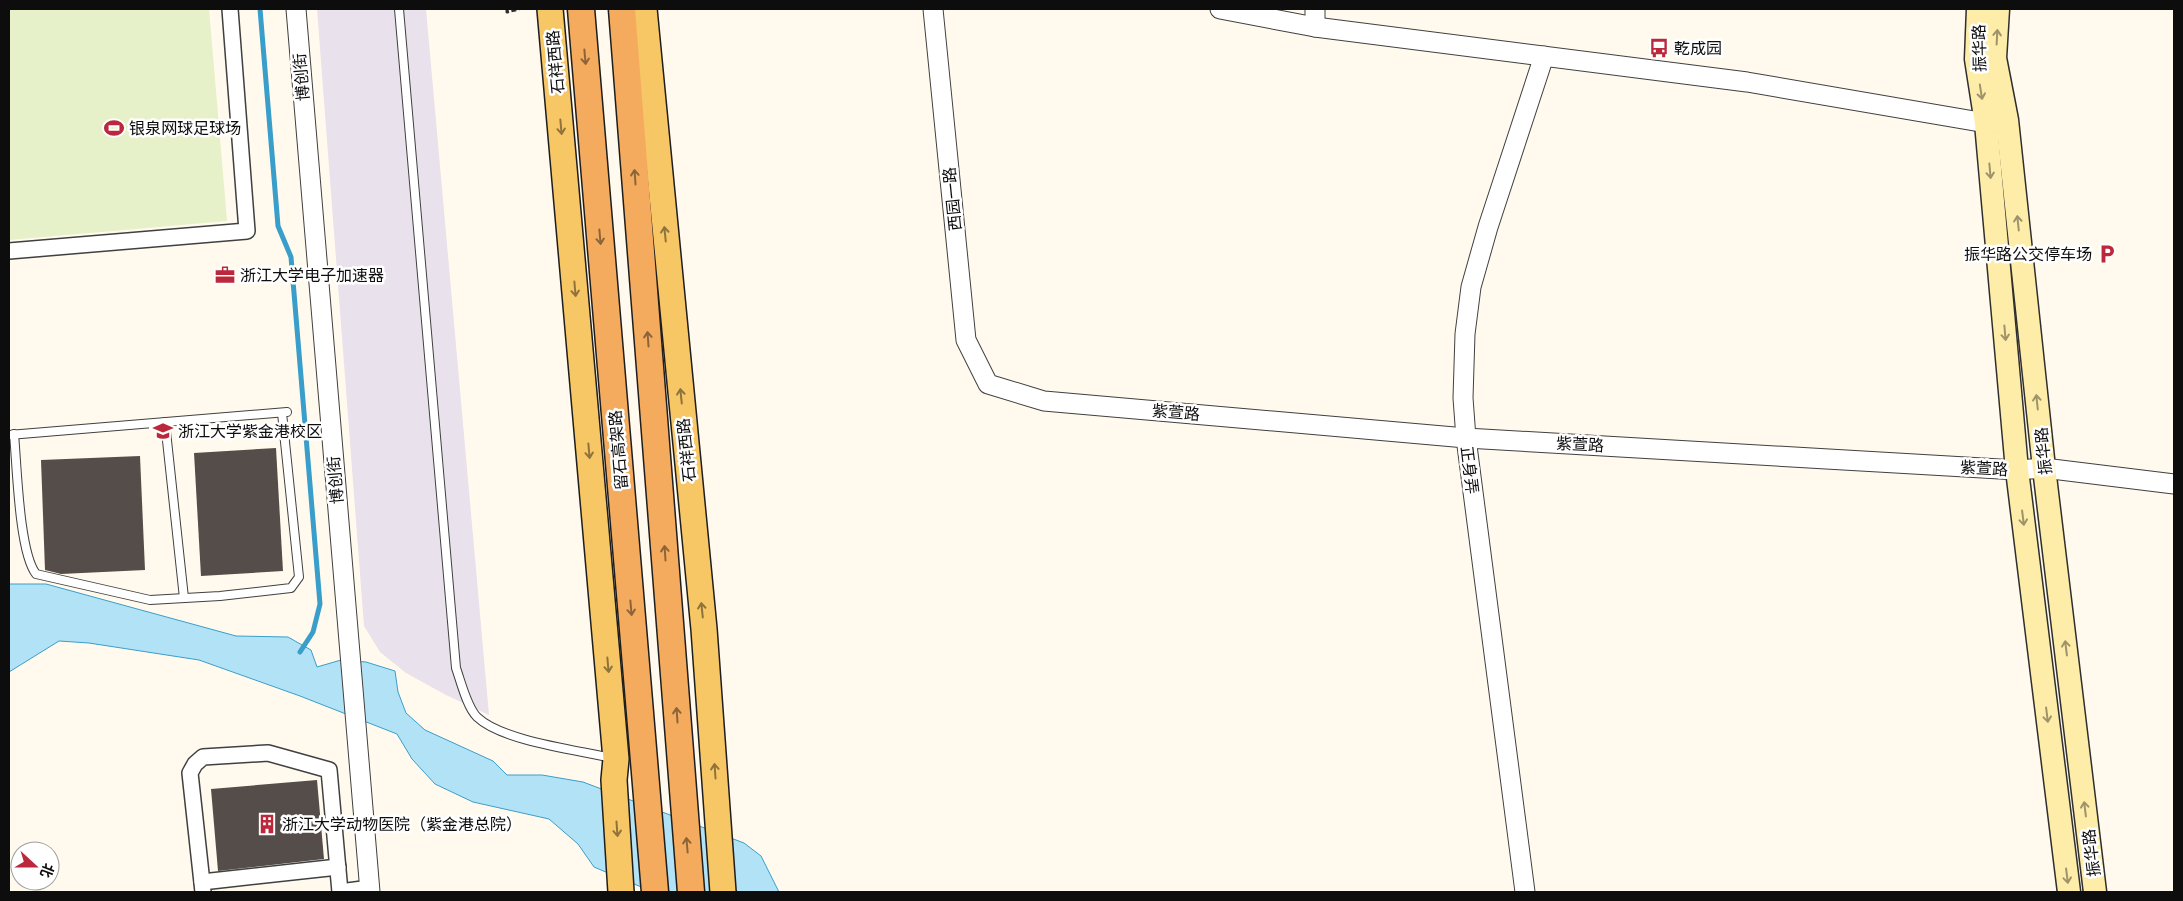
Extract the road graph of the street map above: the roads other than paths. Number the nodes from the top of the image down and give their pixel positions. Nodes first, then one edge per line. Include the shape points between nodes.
1 (230, 9) edge
2 (296, 9) edge
3 (399, 9) edge
4 (550, 9) edge
5 (581, 9) edge
6 (622, 9) edge
7 (644, 9) edge
8 (933, 9) edge
9 (1220, 9) edge
10 (1978, 9) edge
11 (1998, 9) edge
12 (1315, 18) edge
13 (1544, 56) junction
14 (1997, 121) junction
15 (9, 251) edge
16 (988, 384) joint
17 (164, 422) junction
18 (11, 435) edge
19 (1466, 438) junction
20 (12, 455) edge
21 (2044, 468) junction
22 (2017, 470) junction
23 (2174, 484) edge
24 (184, 598) junction
25 (615, 769) junction
26 (338, 867) junction
27 (203, 887) edge
28 (370, 890) edge
29 (340, 892) edge
30 (621, 892) edge
31 (655, 892) edge
32 (691, 892) edge
33 (723, 892) edge
34 (1525, 892) edge
35 (2069, 892) edge
36 (2096, 892) edge

1 - 15 street via 247,231
2 - 28 street, 博创街
3 - 25 lane via 456,668 476,716 494,730
4 -> 25 main road, 石祥西路
5 -> 31 highway, 留石高架路
32 -> 6 highway
33 -> 7 main road, 石祥西路 via 704,629
8 - 16 street, 西园一路 via 966,340
9 - 12 street
10 -> 14 main road, 振华路 via 1976,59
14 -> 11 main road, 振华路 via 1995,58
12 - 13 street
13 - 14 street via 1747,82
13 - 19 street, 正身弄 via 1471,287 1465,334 1463,398
21 -> 14 main road, 振华路
14 -> 22 main road, 振华路
16 - 19 street, 紫萱路 via 1044,401
17 - 18 lane
17 - 24 lane
17 - 24 lane via 285,412 299,577 291,588 272,592
18 - 20 lane
19 - 22 street, 紫萱路
19 - 34 street, 正身弄
20 - 24 lane via 25,548 30,567 36,574 150,600
21 - 22 street, 紫萱路
21 - 23 street, 紫萱路
36 -> 21 main road, 振华路
22 -> 35 main road, 振华路
25 -> 30 main road, 石祥西路
26 - 27 street
26 - 27 street via 330,770 268,753 203,757 190,774
26 - 29 street
28 - 29 street

